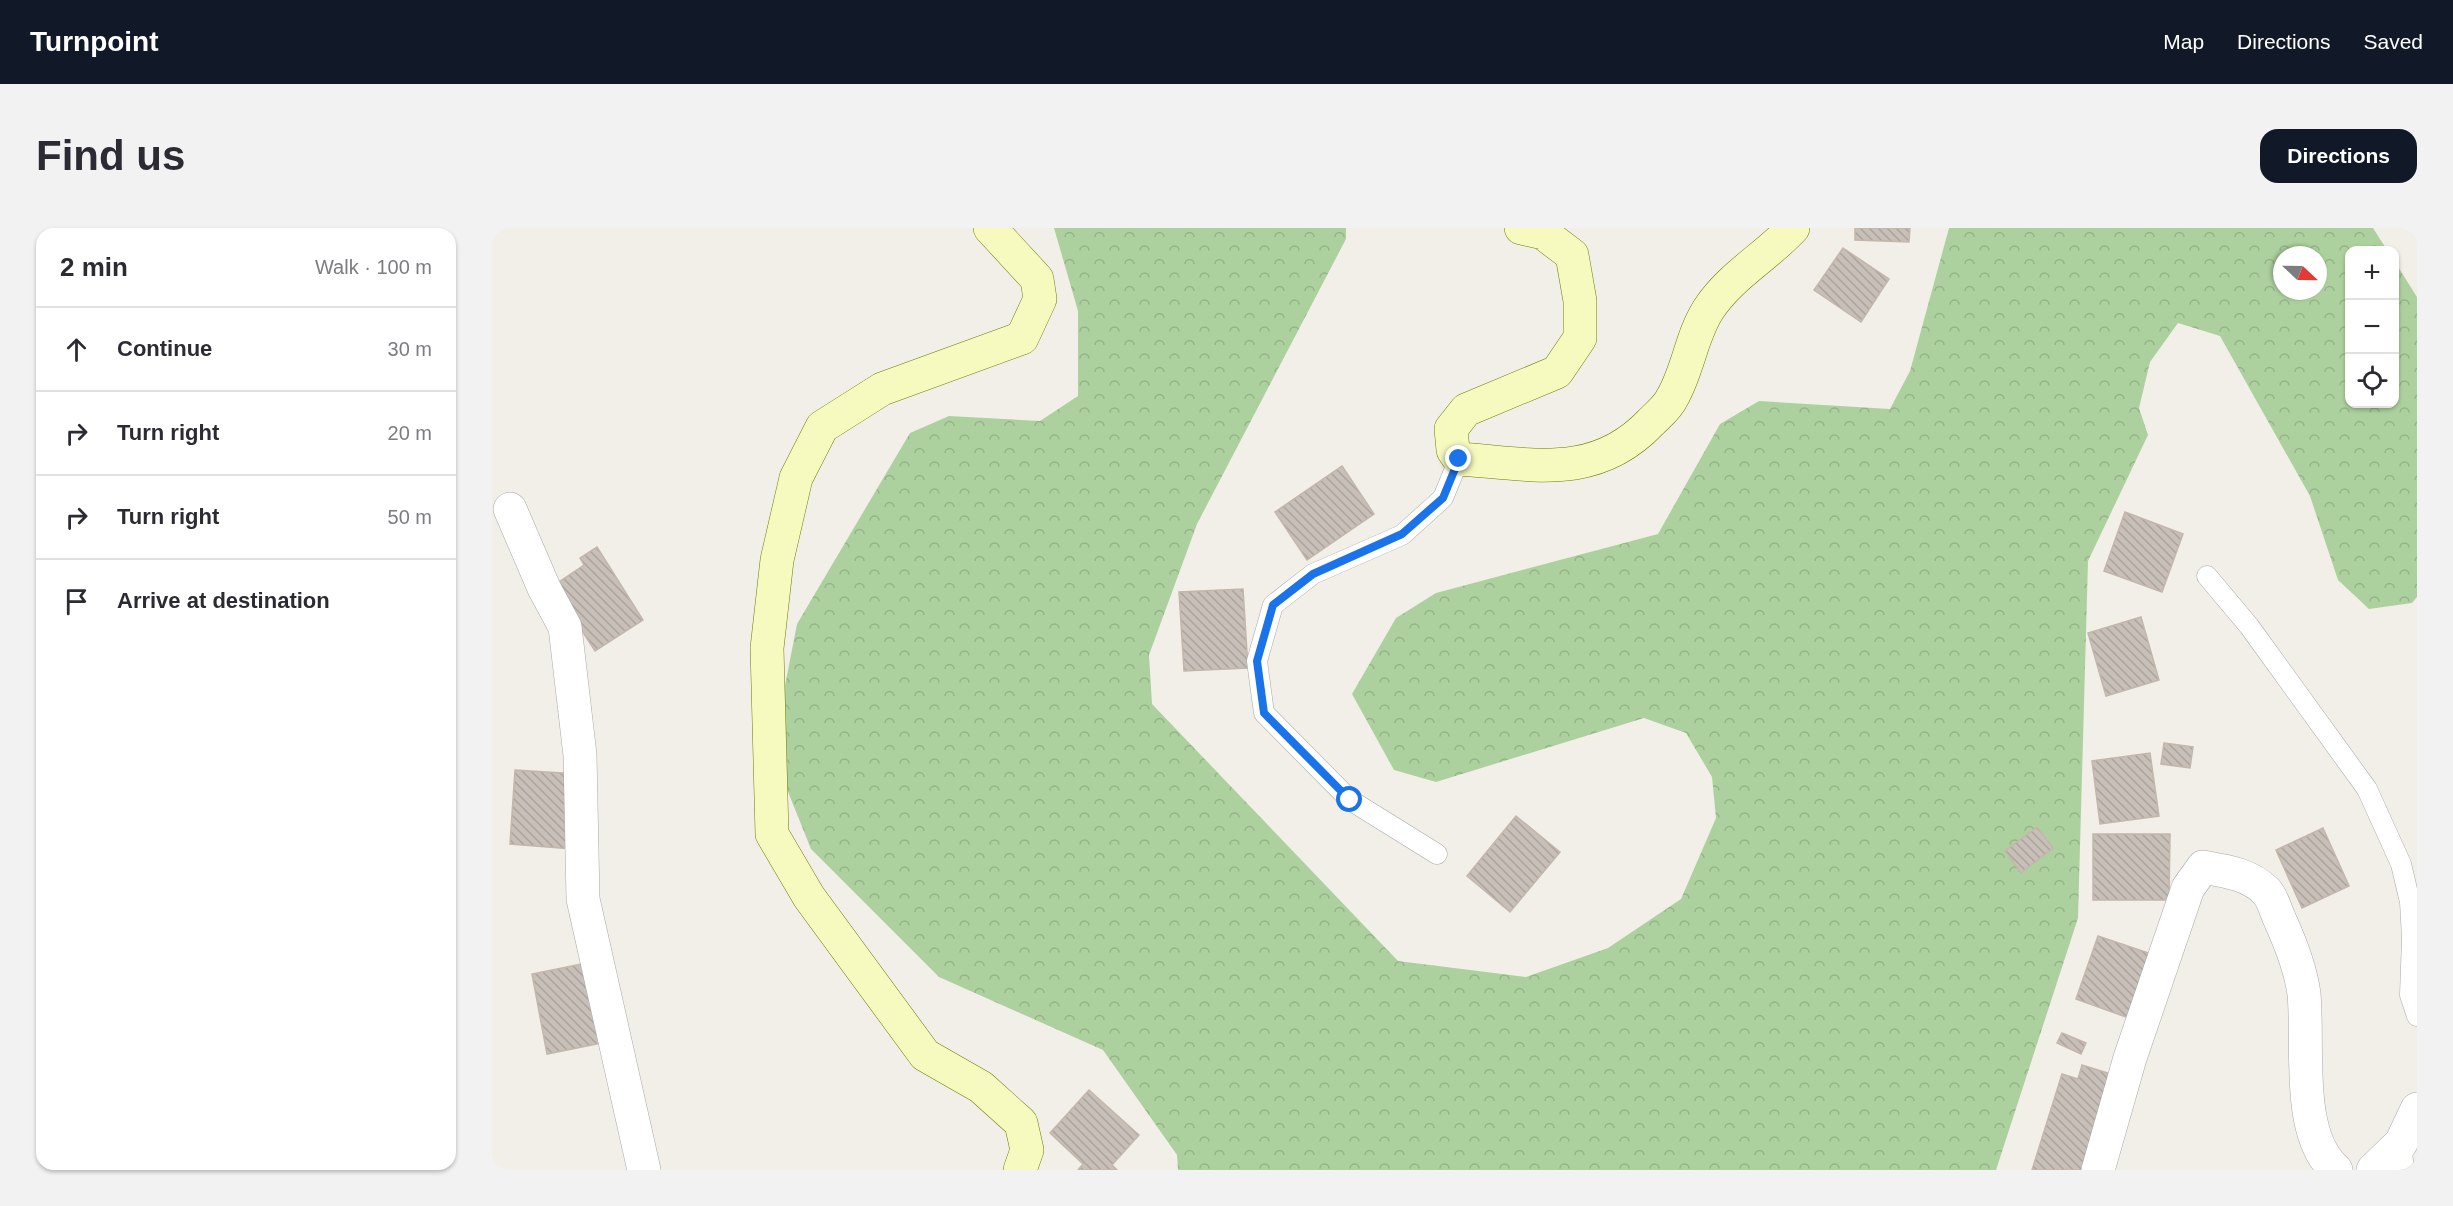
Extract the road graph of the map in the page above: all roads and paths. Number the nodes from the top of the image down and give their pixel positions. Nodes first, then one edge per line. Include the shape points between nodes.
1 (990, 228) edge
2 (1521, 228) edge
3 (1793, 228) edge
4 (1459, 459) junction
5 (510, 509) dead end
6 (2207, 576) dead end
7 (1437, 854) dead end
8 (2417, 1016) edge
9 (2417, 1109) edge
10 (2402, 1157) edge
11 (644, 1170) edge
12 (1020, 1170) edge
13 (2098, 1170) edge
14 (2336, 1170) edge
15 (2373, 1170) edge

1 - 12 street via 1037,279 1040,299 1022,338 872,395 822,427 796,478 777,560 767,648 772,834 808,897 925,1055 981,1087 1021,1123 1027,1150
2 - 4 street via 1543,233 1572,255 1580,301 1580,339 1557,372 1466,410 1451,429 1453,450
3 - 4 street via 1741,272 1708,310 1672,399 1643,430 1608,456 1560,466
4 - 7 lane via 1443,498 1402,534 1313,574 1273,605 1257,661 1264,713 1350,800
5 - 11 street via 565,627 580,755 583,899
6 - 8 lane via 2249,626 2367,789 2406,883 2412,938 2410,995
9 - 10 street
10 - 15 street
13 - 14 street via 2130,1058 2188,888 2203,867 2235,872 2267,892 2287,934 2304,993 2304,1048 2312,1133 2320,1154

